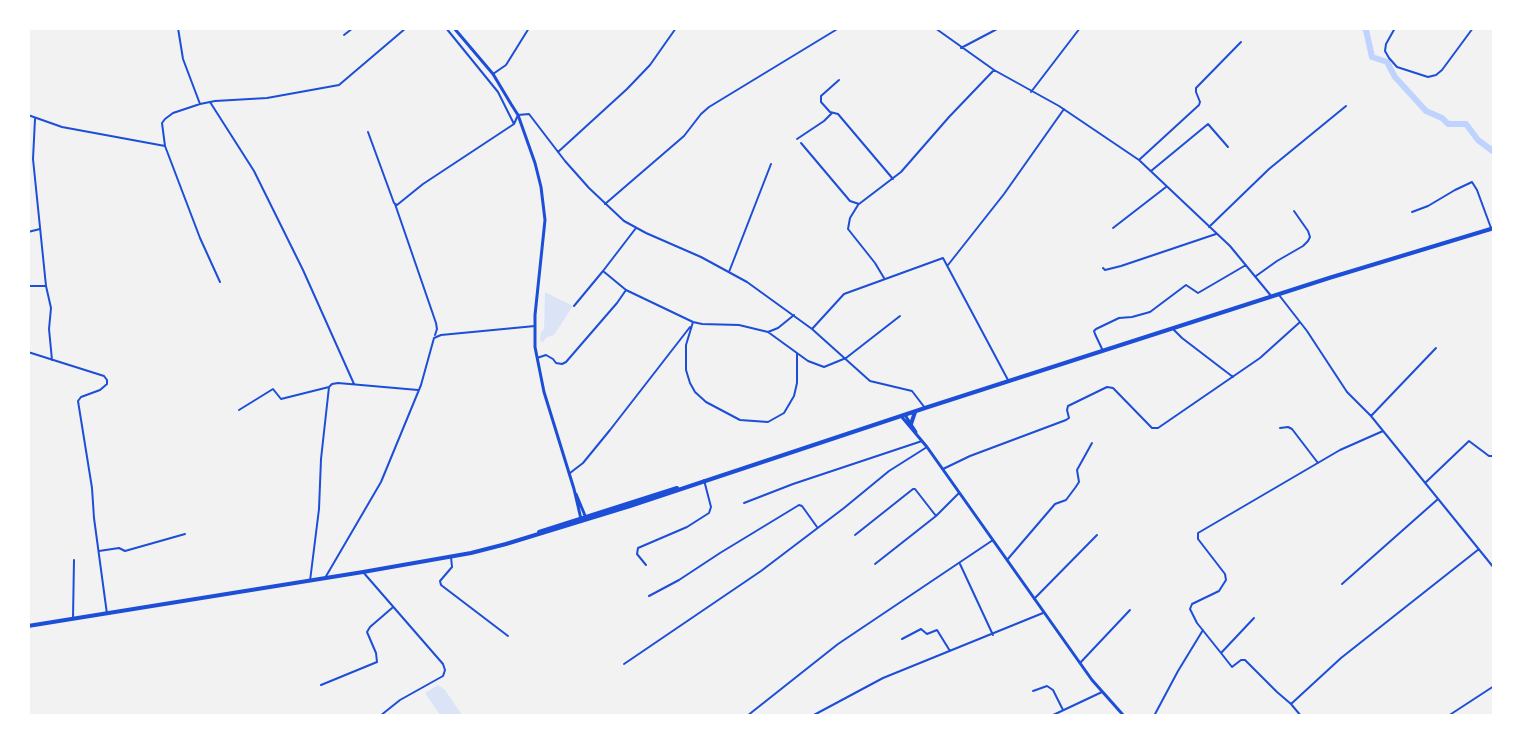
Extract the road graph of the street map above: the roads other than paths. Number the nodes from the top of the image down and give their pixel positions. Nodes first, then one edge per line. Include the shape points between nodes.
1 (178, 28) edge
2 (353, 28) edge
3 (406, 28) edge
4 (446, 28) edge
5 (454, 28) edge
6 (529, 28) edge
7 (676, 28) edge
8 (839, 28) edge
9 (935, 28) edge
10 (999, 28) edge
11 (1080, 28) edge
12 (1395, 28) edge
13 (1473, 28) edge
14 (458, 33) junction
15 (344, 35) dead end
16 (453, 37) junction
17 (1241, 42) dead end
18 (961, 48) junction
19 (994, 70) junction
20 (493, 74) junction
21 (839, 80) dead end
22 (1031, 92) junction
23 (210, 102) junction
24 (200, 104) junction
25 (1346, 106) dead end
26 (1064, 109) junction
27 (832, 113) junction
28 (28, 115) edge
29 (518, 115) junction
30 (35, 118) junction
31 (514, 124) junction
32 (368, 132) dead end
33 (797, 140) dead end
34 (801, 143) dead end
35 (165, 146) junction
36 (1228, 147) dead end
37 (558, 152) junction
38 (1140, 160) junction
39 (771, 164) dead end
40 (1151, 171) junction
41 (893, 179) junction
42 (1167, 186) junction
43 (394, 203) junction
44 (605, 204) junction
45 (859, 204) junction
46 (1294, 211) dead end
47 (1412, 212) dead end
48 (1209, 227) junction
49 (636, 228) junction
50 (1113, 228) dead end
51 (1492, 228) edge
52 (40, 229) junction
53 (28, 232) edge
54 (1216, 234) junction
55 (948, 265) junction
56 (1246, 265) junction
57 (1103, 268) dead end
58 (603, 271) junction
59 (729, 272) junction
60 (1256, 276) junction
61 (884, 278) junction
62 (220, 282) dead end
63 (46, 285) junction
64 (28, 286) edge
65 (626, 290) junction
66 (1279, 295) junction
67 (1272, 297) junction
68 (574, 306) dead end
69 (794, 315) junction
70 (900, 316) dead end
71 (693, 322) junction
72 (1300, 322) junction
73 (535, 326) junction
74 (812, 329) junction
75 (1173, 329) junction
76 (768, 332) junction
77 (434, 338) junction
78 (1436, 348) dead end
79 (28, 352) edge
80 (797, 352) junction
81 (1103, 352) junction
82 (537, 358) junction
83 (846, 358) junction
84 (52, 360) junction
85 (1233, 377) junction
86 (1010, 382) junction
87 (354, 384) junction
88 (329, 387) junction
89 (419, 390) junction
90 (925, 408) junction
91 (239, 410) dead end
92 (915, 411) junction
93 (903, 416) junction
94 (1371, 416) junction
95 (911, 424) junction
96 (1280, 428) dead end
97 (1383, 430) junction
98 (919, 436) junction
99 (922, 441) junction
100 (1092, 443) dead end
101 (927, 447) junction
102 (1494, 456) edge
103 (1318, 463) junction
104 (943, 469) junction
105 (569, 474) junction
106 (704, 480) junction
107 (1425, 483) junction
108 (959, 493) junction
109 (1438, 499) junction
110 (744, 503) dead end
111 (936, 516) junction
112 (583, 519) junction
113 (817, 528) junction
114 (185, 534) dead end
115 (855, 535) dead end
116 (1097, 535) dead end
117 (993, 540) junction
118 (1479, 549) junction
119 (99, 551) junction
120 (452, 557) junction
121 (1007, 560) junction
122 (74, 561) dead end
123 (959, 563) junction
124 (875, 564) dead end
125 (646, 565) dead end
126 (1494, 568) edge
127 (363, 572) junction
128 (325, 578) junction
129 (310, 581) junction
130 (1342, 584) dead end
131 (649, 596) dead end
132 (1034, 599) junction
133 (392, 608) junction
134 (1130, 610) dead end
135 (1043, 613) junction
136 (107, 614) junction
137 (1254, 618) dead end
138 (73, 619) junction
139 (28, 626) edge
140 (1203, 630) junction
141 (993, 635) junction
142 (508, 636) dead end
143 (902, 639) dead end
144 (950, 651) junction
145 (1221, 653) junction
146 (1080, 663) junction
147 (624, 664) dead end
148 (321, 685) dead end
149 (1494, 686) edge
150 (1033, 691) dead end
151 (1102, 692) junction
152 (1291, 704) junction
153 (1063, 710) junction
154 (380, 716) edge
155 (747, 716) edge
156 (812, 716) edge
157 (1051, 716) edge
158 (1124, 716) edge
159 (1154, 716) edge
160 (1301, 716) edge
161 (1448, 716) edge

1 - 24 street via 183,59
2 - 15 street
3 - 23 street via 339,85 267,98
4 - 16 street
5 - 14 main road
6 - 20 street via 506,65
7 - 37 street via 632,84
8 - 44 street via 709,107 684,136
9 - 18 street
10 - 18 street
11 - 22 street
12 - 13 street via 1386,44 1389,58 1397,67 1428,77 1442,70
14 - 16 street
14 - 20 main road
16 - 31 street via 498,92
17 - 38 street via 1196,88 1199,105
18 - 19 street
19 - 22 street
19 - 41 street
20 - 29 main road
21 - 27 street via 820,98
22 - 26 street
23 - 24 street
23 - 87 street via 254,171
24 - 35 street via 165,119
25 - 48 street via 1269,169
26 - 38 street
26 - 55 street
27 - 33 street
27 - 41 street via 838,114
28 - 30 street
29 - 31 street
29 - 37 street via 529,114
29 - 73 main road via 545,208
30 - 35 street via 69,129
30 - 52 street via 33,159
31 - 43 street via 397,205
32 - 43 street
34 - 45 street via 850,201
35 - 62 street
36 - 40 street via 1206,125
37 - 44 street
38 - 40 street
39 - 59 street
40 - 42 street
41 - 45 street
42 - 48 street
42 - 50 street
43 - 77 street via 436,323
44 - 49 street
45 - 61 street via 848,229
46 - 60 street via 1308,231 1308,241
47 - 51 street via 1472,183
48 - 54 street
49 - 58 street
49 - 59 street
51 - 66 highway
52 - 53 street
52 - 63 street
54 - 56 street
54 - 57 street via 1121,266
55 - 61 street via 941,258
55 - 86 street
56 - 60 street
56 - 81 street via 1198,293 1186,285 1150,312 1119,318 1096,329
58 - 65 street
58 - 68 street
59 - 69 street
60 - 67 street
61 - 74 street via 844,294
63 - 64 street
63 - 84 street via 51,309
65 - 71 street
65 - 82 street via 566,362 556,363 546,355
66 - 67 highway
66 - 72 street
67 - 75 highway
69 - 74 street
69 - 76 street
70 - 83 street
71 - 76 street via 739,325
71 - 80 street via 686,345 690,383 706,402 740,420 768,422 784,413 797,383
71 - 105 street via 597,447
72 - 85 street
72 - 94 street via 1347,392
73 - 77 street via 441,334
73 - 82 main road
74 - 83 street
75 - 81 highway
75 - 85 street
76 - 80 street
77 - 89 street
78 - 94 street
79 - 84 street
80 - 83 street via 824,367
81 - 86 highway
82 - 105 main road
83 - 90 street via 870,381 912,391
84 - 119 street via 107,380 100,390 78,401
85 - 104 street via 1156,429 1113,388 1104,388 1068,406 1066,420
86 - 90 highway
87 - 88 street via 335,383
87 - 89 street
88 - 91 street via 281,399 273,388
88 - 129 street
89 - 128 street via 381,482
90 - 92 highway
92 - 93 highway
92 - 95 highway
93 - 95 main road
93 - 98 main road
93 - 106 highway
94 - 97 street
95 - 98 main road
96 - 103 street via 1293,429
97 - 103 street
97 - 107 street
98 - 99 main road
99 - 101 main road
99 - 110 street
100 - 121 street via 1077,470 1075,489 1066,500 1055,504
101 - 104 main road
101 - 113 street via 889,471
102 - 107 street via 1469,441
103 - 140 street via 1198,532 1198,539 1226,578 1219,591 1191,606
104 - 108 main road
105 - 112 main road
106 - 112 highway
106 - 125 street via 709,513 638,548 637,554
107 - 109 street
108 - 111 street
108 - 117 main road
109 - 118 street
109 - 130 street
111 - 115 street via 913,489
111 - 124 street
112 - 120 highway
113 - 131 street via 799,505
113 - 147 street
114 - 119 street via 125,551
116 - 132 street
117 - 121 main road
117 - 123 street
118 - 126 street
118 - 152 street via 1341,658
119 - 136 street
120 - 127 highway
120 - 142 street via 452,567 441,585
121 - 132 main road
122 - 138 street
123 - 141 street
123 - 155 street via 838,644
127 - 128 highway
127 - 133 street
128 - 129 highway
129 - 136 highway
132 - 135 main road
133 - 148 street via 367,632 376,662
133 - 154 street via 446,670 443,676
134 - 146 street
135 - 141 street
135 - 146 main road
136 - 138 highway
137 - 145 street
138 - 139 highway
140 - 145 street
140 - 159 street
141 - 144 street
143 - 144 street via 921,629 927,634 936,630
144 - 156 street via 883,678
145 - 152 street via 1232,667 1245,660
146 - 151 main road
149 - 161 street
150 - 153 street via 1047,686
151 - 153 street
151 - 158 main road
152 - 160 street
153 - 157 street

